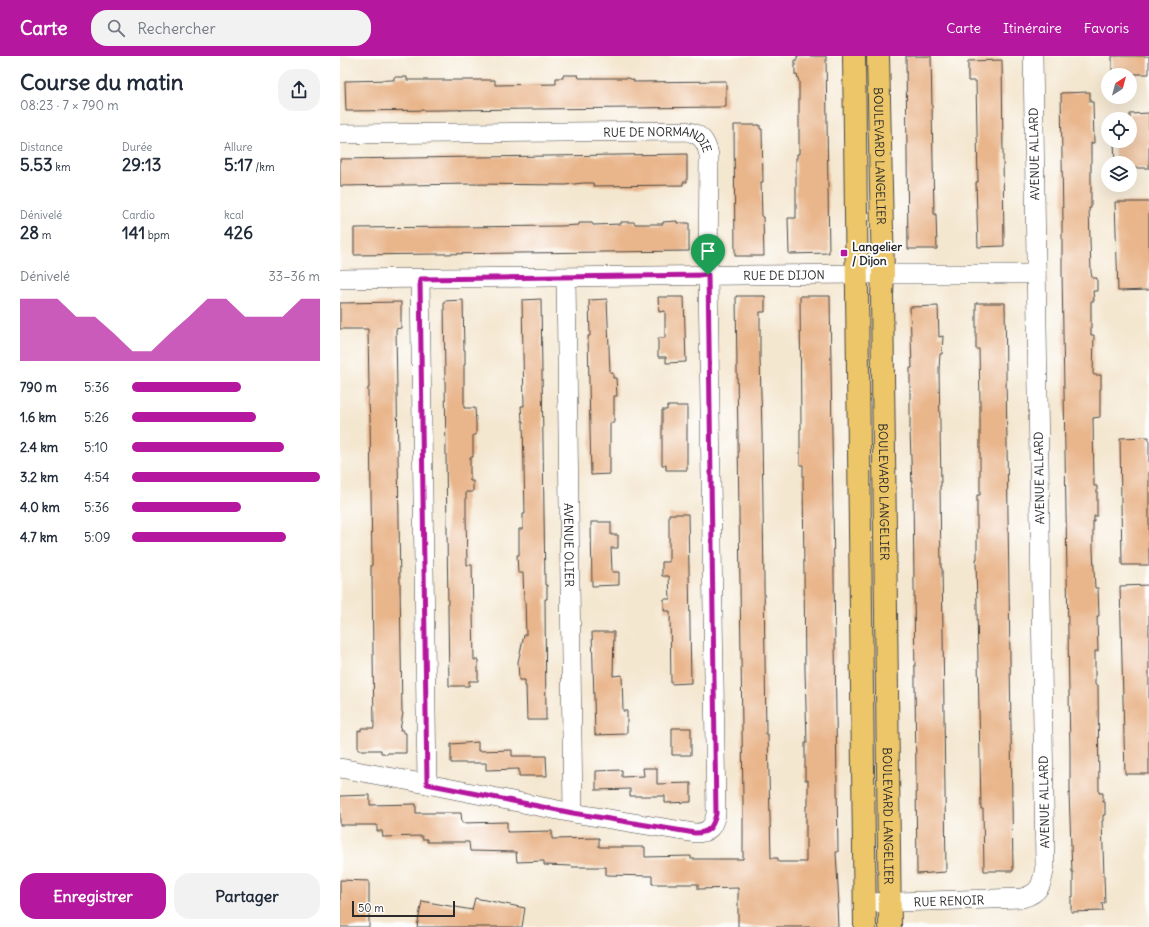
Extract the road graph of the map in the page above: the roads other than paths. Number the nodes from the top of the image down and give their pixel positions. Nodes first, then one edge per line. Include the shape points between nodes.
1 (854, 56) edge
2 (878, 56) edge
3 (1033, 56) edge
4 (340, 134) edge
5 (856, 274) junction
6 (883, 274) junction
7 (1036, 274) junction
8 (708, 275) junction
9 (566, 278) junction
10 (340, 279) edge
11 (420, 279) junction
12 (340, 768) edge
13 (427, 784) junction
14 (573, 813) junction
15 (1032, 895) joint
16 (866, 903) junction
17 (890, 903) junction
18 (865, 927) edge
19 (890, 927) edge

1 - 5 main road, BOULEVARD LANGELIER
2 - 6 main road, BOULEVARD LANGELIER
3 - 7 street, AVENUE ALLARD
4 - 8 street, RUE DE NORMANDIE via 686,131 695,133 702,138 709,155
5 - 6 street, RUE DE DIJON
5 - 8 street, RUE DE DIJON
5 - 16 main road, BOULEVARD LANGELIER
6 - 7 street, RUE DE DIJON
6 - 17 main road, BOULEVARD LANGELIER
7 - 15 street, AVENUE ALLARD via 1045,866 1039,888
8 - 9 street, RUE DE DIJON
8 - 14 street, RUE DE NORMANDIE via 716,814 714,822 709,830 695,833
9 - 11 street, RUE DE DIJON
9 - 14 street, AVENUE OLIER
10 - 11 street, RUE DE DIJON
11 - 13 street
12 - 13 street
13 - 14 street
15 - 17 street, RUE RENOIR via 1022,898
16 - 17 street, RUE RENOIR
16 - 18 main road, BOULEVARD LANGELIER
17 - 19 main road, BOULEVARD LANGELIER

